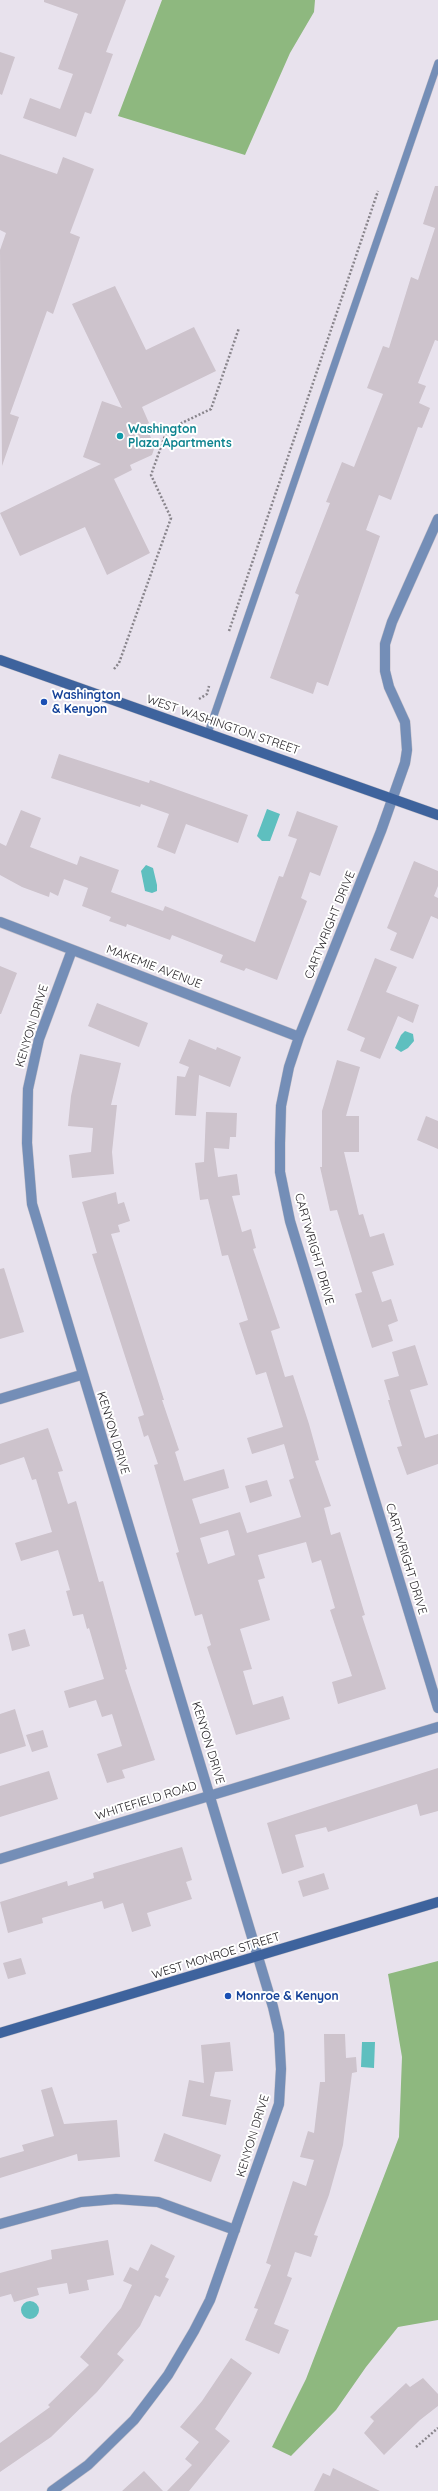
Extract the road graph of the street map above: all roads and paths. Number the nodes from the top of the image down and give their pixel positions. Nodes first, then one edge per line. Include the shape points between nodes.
1 (438, 63) edge
2 (378, 191) dead end
3 (239, 328) dead end
4 (438, 519) edge
5 (227, 636) dead end
6 (0, 660) edge
7 (114, 668) dead end
8 (211, 681) dead end
9 (199, 699) dead end
10 (208, 734) junction
11 (393, 799) junction
12 (438, 814) edge
13 (0, 922) edge
14 (72, 950) junction
15 (299, 1037) junction
16 (82, 1375) junction
17 (0, 1399) edge
18 (438, 1708) edge
19 (438, 1726) edge
20 (210, 1795) junction
21 (0, 1859) edge
22 (438, 1902) edge
23 (258, 1957) junction
24 (0, 2033) edge
25 (0, 2224) edge
26 (235, 2230) junction
27 (438, 2428) edge
28 (416, 2447) dead end
29 (52, 2491) edge

1 - 10 lane
2 - 5 path
3 - 7 path via 210,410 168,430 151,475 171,518 119,663
4 - 11 street, CARTWRIGHT DRIVE via 392,622 385,644 385,671 406,722 407,736 405,763
6 - 10 street, WEST WASHINGTON STREET
8 - 9 path via 207,694
10 - 11 street, WEST WASHINGTON STREET
11 - 12 street, WEST WASHINGTON STREET
11 - 15 street, CARTWRIGHT DRIVE
13 - 14 street, MAKEMIE AVENUE
14 - 15 street, MAKEMIE AVENUE
14 - 16 street, KENYON DRIVE via 52,999 33,1059 28,1089 27,1143 32,1204
15 - 18 street, CARTWRIGHT DRIVE via 289,1067 281,1106 280,1172 290,1221
16 - 17 street
16 - 20 street, KENYON DRIVE
19 - 20 street, WHITEFIELD ROAD
20 - 21 street, WHITEFIELD ROAD
20 - 23 street, KENYON DRIVE
22 - 23 street, WEST MONROE STREET
23 - 24 street, WEST MONROE STREET
23 - 26 street, KENYON DRIVE via 279,2033 279,2104
25 - 26 street via 81,2202 116,2199 158,2202
26 - 29 street, KENYON DRIVE via 210,2300 168,2375 134,2420 113,2442 88,2465
27 - 28 path

